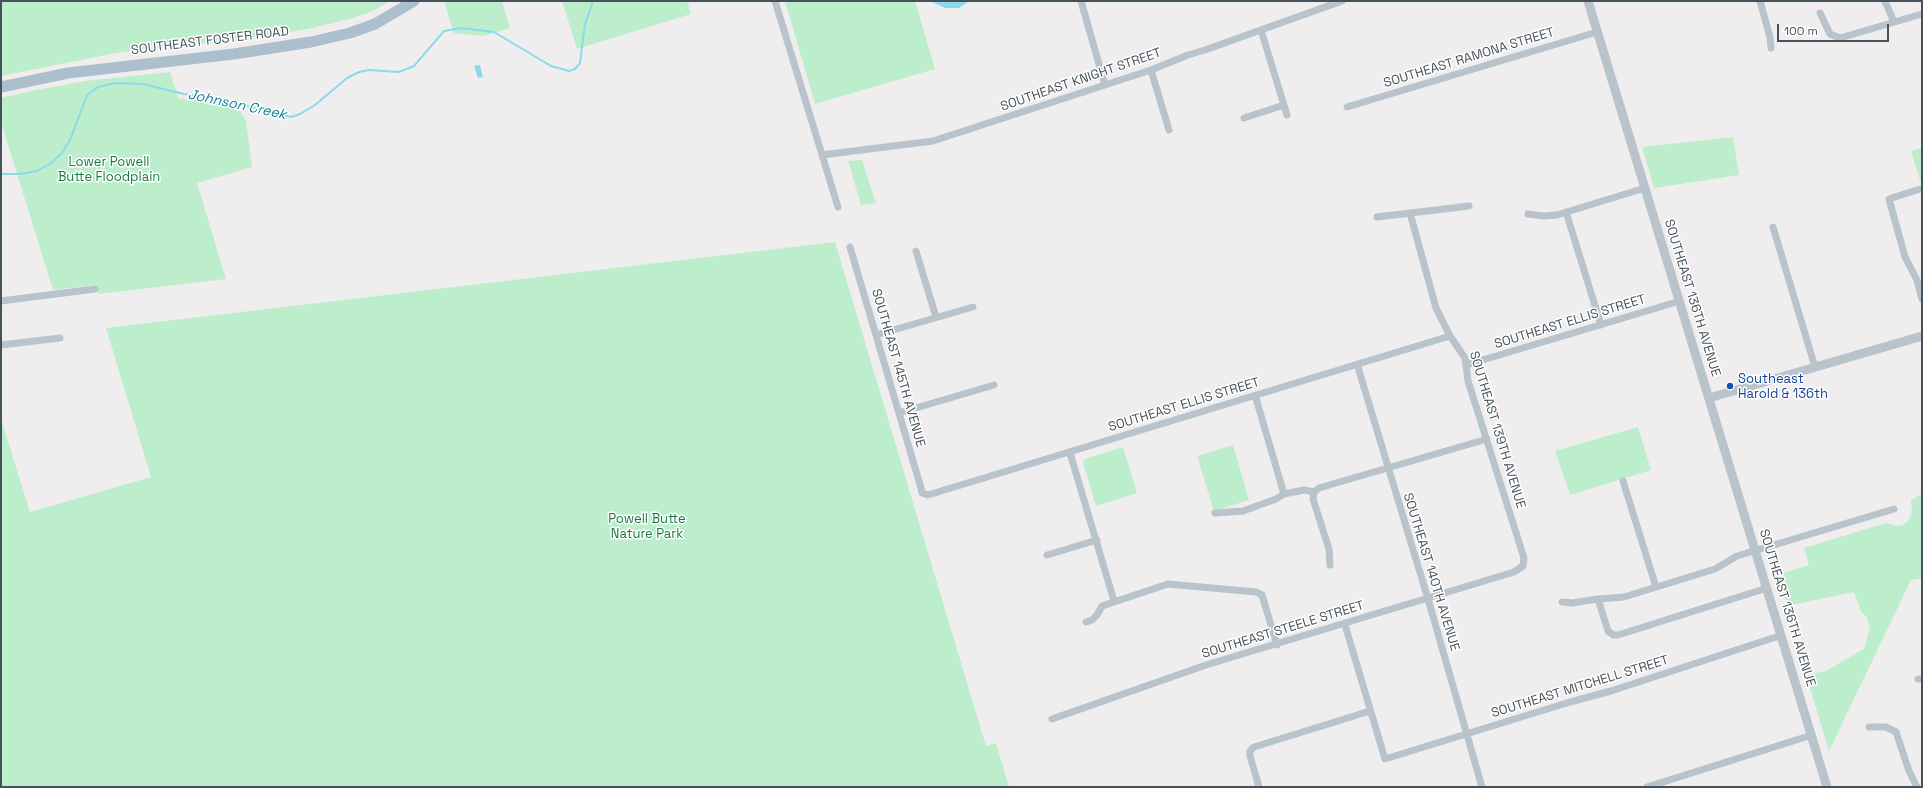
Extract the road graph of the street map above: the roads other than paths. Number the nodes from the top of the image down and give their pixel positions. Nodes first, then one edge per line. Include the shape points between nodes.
1 (414, 1) edge
2 (776, 1) edge
3 (1081, 1) edge
4 (1342, 1) edge
5 (1588, 1) edge
6 (1760, 1) edge
7 (1885, 1) edge
8 (1820, 13) dead end
9 (1922, 14) edge
10 (1894, 22) junction
11 (1260, 30) junction
12 (1597, 32) junction
13 (1770, 48) dead end
14 (1151, 70) junction
15 (1105, 85) junction
16 (1, 87) edge
17 (1284, 105) junction
18 (1347, 107) dead end
19 (1286, 115) dead end
20 (1244, 118) dead end
21 (1169, 130) dead end
22 (822, 155) junction
23 (1645, 188) junction
24 (1920, 189) dead end
25 (1469, 206) dead end
26 (838, 207) dead end
27 (1566, 212) junction
28 (1410, 213) junction
29 (1528, 214) dead end
30 (1377, 216) dead end
31 (1773, 227) dead end
32 (850, 246) dead end
33 (916, 251) dead end
34 (95, 289) dead end
35 (1922, 299) edge
36 (1, 301) edge
37 (1680, 301) junction
38 (973, 306) dead end
39 (936, 317) junction
40 (1601, 325) junction
41 (876, 335) junction
42 (1450, 336) junction
43 (1922, 336) edge
44 (60, 338) dead end
45 (1, 345) edge
46 (1356, 364) junction
47 (1466, 365) junction
48 (1815, 367) junction
49 (994, 385) dead end
50 (1255, 395) junction
51 (1709, 398) junction
52 (899, 413) junction
53 (1487, 439) junction
54 (1070, 453) junction
55 (1388, 468) junction
56 (1623, 482) dead end
57 (1314, 492) junction
58 (1284, 494) junction
59 (925, 495) joint
60 (1894, 509) dead end
61 (1216, 513) dead end
62 (1097, 540) junction
63 (1756, 551) junction
64 (1047, 555) dead end
65 (1330, 565) dead end
66 (1522, 566) joint
67 (1656, 587) junction
68 (1767, 588) junction
69 (1428, 599) junction
70 (1598, 599) junction
71 (1114, 601) junction
72 (1562, 602) dead end
73 (1086, 622) dead end
74 (1344, 625) junction
75 (1782, 637) junction
76 (1277, 645) junction
77 (1370, 711) junction
78 (1052, 719) dead end
79 (1870, 727) dead end
80 (1467, 735) junction
81 (1812, 735) junction
82 (1259, 787) edge
83 (1482, 787) edge
84 (1647, 787) edge
85 (1828, 787) edge
86 (1917, 787) edge

1 - 16 main road, SOUTHEAST FOSTER ROAD via 375,24 350,33 310,42 234,54 68,73
2 - 22 street
3 - 15 street
4 - 11 street, SOUTHEAST KNIGHT STREET
5 - 12 street, SOUTHEAST 136TH AVENUE
6 - 13 street via 1770,37
7 - 10 street
8 - 10 street via 1830,34 1840,38
9 - 10 street
11 - 14 street, SOUTHEAST KNIGHT STREET
11 - 17 street
12 - 18 street, SOUTHEAST RAMONA STREET
12 - 23 street, SOUTHEAST 136TH AVENUE
14 - 15 street, SOUTHEAST KNIGHT STREET
14 - 21 street
15 - 22 street, SOUTHEAST KNIGHT STREET via 933,141
17 - 19 street
17 - 20 street
22 - 26 street
23 - 27 street
23 - 37 street, SOUTHEAST 136TH AVENUE
24 - 35 street via 1889,199 1905,256 1917,280
25 - 28 street
27 - 29 street via 1548,216
27 - 40 street
28 - 30 street
28 - 42 street, SOUTHEAST 139TH AVENUE via 1436,308
31 - 48 street
32 - 41 street, SOUTHEAST 145TH AVENUE
33 - 39 street
34 - 36 street
37 - 40 street, SOUTHEAST ELLIS STREET
37 - 51 street, SOUTHEAST 136TH AVENUE
38 - 39 street
39 - 41 street
40 - 47 street, SOUTHEAST ELLIS STREET
41 - 52 street, SOUTHEAST 145TH AVENUE
42 - 46 street, SOUTHEAST ELLIS STREET
42 - 47 street, SOUTHEAST 139TH AVENUE via 1463,355
43 - 48 street
44 - 45 street
46 - 50 street, SOUTHEAST ELLIS STREET
46 - 55 street, SOUTHEAST 140TH AVENUE
47 - 53 street, SOUTHEAST 139TH AVENUE via 1467,377
48 - 51 street
49 - 52 street
50 - 54 street, SOUTHEAST ELLIS STREET
50 - 58 street
51 - 63 street, SOUTHEAST 136TH AVENUE
52 - 59 street, SOUTHEAST 145TH AVENUE
53 - 55 street
53 - 66 street, SOUTHEAST 139TH AVENUE via 1524,558
54 - 59 street, SOUTHEAST ELLIS STREET
54 - 62 street
55 - 57 street via 1319,488
55 - 69 street, SOUTHEAST 140TH AVENUE
56 - 67 street
57 - 58 street via 1304,490
57 - 65 street via 1313,499 1329,549
58 - 61 street via 1243,511
60 - 63 street
62 - 64 street
62 - 71 street
63 - 67 street via 1737,556 1715,569
63 - 68 street, SOUTHEAST 136TH AVENUE
66 - 69 street, SOUTHEAST STEELE STREET via 1514,572
67 - 70 street via 1624,597
68 - 70 street via 1618,635 1608,631
68 - 75 street, SOUTHEAST 136TH AVENUE
69 - 74 street, SOUTHEAST STEELE STREET
69 - 80 street, SOUTHEAST 140TH AVENUE
70 - 72 street
71 - 73 street via 1102,606 1097,615
71 - 76 street via 1168,584 1256,592 1262,595
74 - 76 street, SOUTHEAST STEELE STREET
74 - 77 street
75 - 80 street, SOUTHEAST MITCHELL STREET
75 - 81 street, SOUTHEAST 136TH AVENUE
76 - 78 street, SOUTHEAST STEELE STREET via 1206,665
77 - 80 street, SOUTHEAST MITCHELL STREET via 1385,759
77 - 82 street via 1256,746 1251,750 1250,758
79 - 86 street via 1886,727 1896,732
80 - 83 street, SOUTHEAST 140TH AVENUE
81 - 84 street
81 - 85 street, SOUTHEAST 136TH AVENUE

